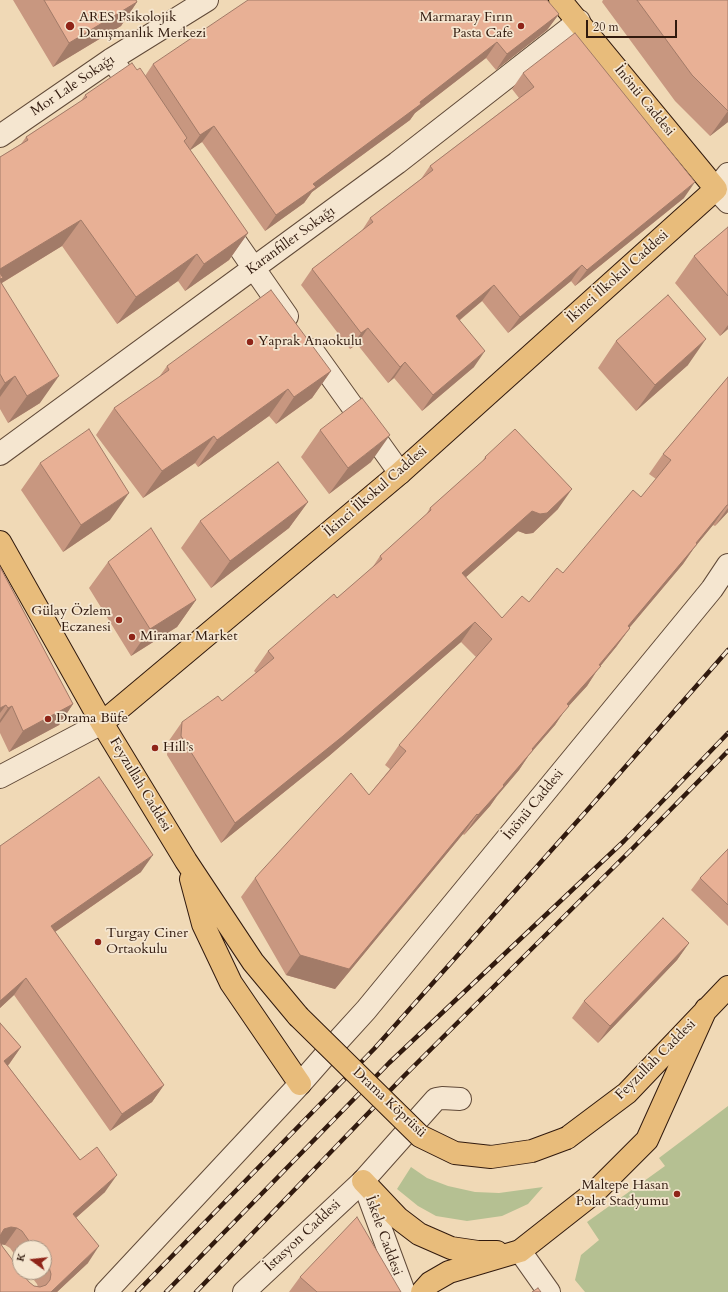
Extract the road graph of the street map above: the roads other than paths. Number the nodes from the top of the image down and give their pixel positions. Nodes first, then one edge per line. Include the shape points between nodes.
1 (207, 0) edge
2 (560, 0) edge
3 (579, 21) junction
4 (112, 59) junction
5 (147, 112) edge
6 (0, 136) edge
7 (724, 188) edge
8 (209, 204) edge
9 (253, 269) junction
10 (0, 454) edge
11 (400, 473) junction
12 (0, 542) edge
13 (728, 565) edge
14 (102, 723) junction
15 (0, 777) edge
16 (186, 861) junction
17 (728, 987) edge
18 (706, 1009) junction
19 (298, 1016) joint
20 (300, 1084) junction
21 (460, 1099) dead end
22 (567, 1138) joint
23 (363, 1181) junction
24 (520, 1251) junction
25 (106, 1292) edge
26 (244, 1292) edge
27 (404, 1292) edge
28 (422, 1292) edge
29 (549, 1292) edge

1 - 4 street, Mor Lale Sokağı
2 - 3 main road, İnönü Caddesi
3 - 7 main road, İnönü Caddesi
3 - 9 street, Karanfiller Sokağı via 397,163
4 - 5 street
4 - 6 street, Mor Lale Sokağı
7 - 11 main road, İkinci İlkokul Caddesi
8 - 9 street
9 - 10 street, Karanfiller Sokağı
9 - 11 street
11 - 14 main road, İkinci İlkokul Caddesi
12 - 14 main road, Feyzullah Caddesi
13 - 20 street, İnönü Caddesi via 712,589 371,1004
14 - 15 street, İkinci İlkokul Caddesi
14 - 16 main road, Feyzullah Caddesi
16 - 19 main road, Feyzullah Caddesi via 253,962
16 - 20 main road via 203,924 231,983
17 - 18 main road
18 - 22 main road, Feyzullah Caddesi via 627,1093
18 - 24 main road via 647,1140 595,1192
19 - 22 main road, Drama Köprüsü, bridge via 420,1136 455,1153 491,1157 532,1150
20 - 25 street, İnönü Caddesi
21 - 23 street, İstasyon Caddesi via 436,1099
23 - 24 main road via 398,1218 419,1234 451,1248 478,1252
23 - 26 street, İstasyon Caddesi
23 - 27 street, İskele Caddesi
24 - 28 main road via 449,1272 430,1283
24 - 29 street

